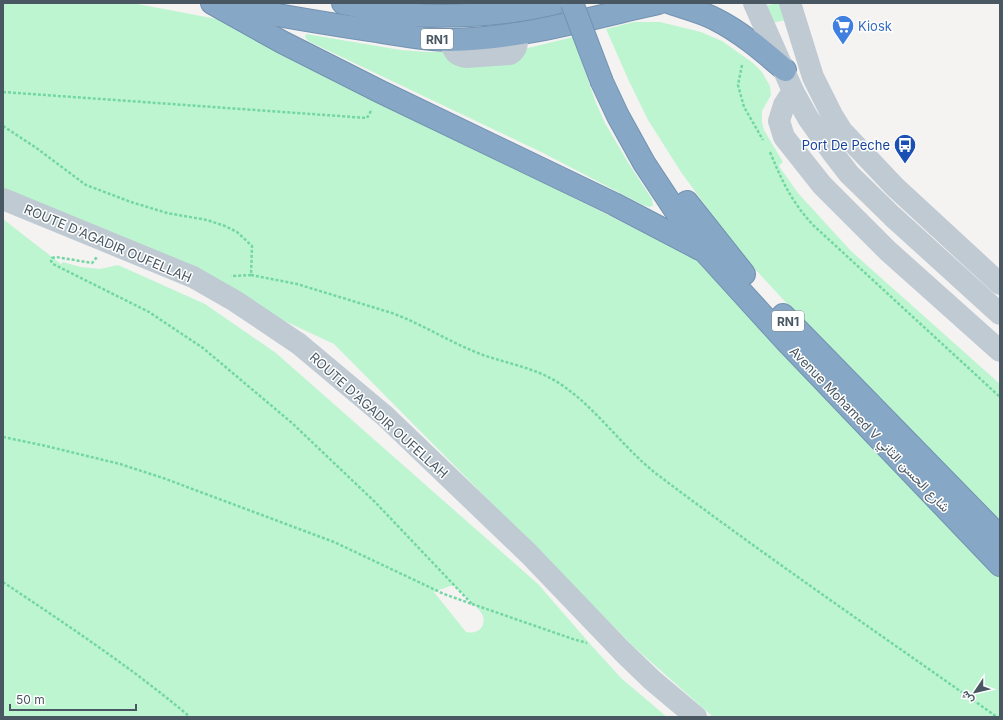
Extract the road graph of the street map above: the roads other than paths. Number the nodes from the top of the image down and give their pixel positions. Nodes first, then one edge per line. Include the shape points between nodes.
1 (213, 3) edge
2 (343, 3) edge
3 (572, 3) edge
4 (587, 3) edge
5 (658, 3) edge
6 (671, 3) edge
7 (754, 3) edge
8 (790, 3) edge
9 (550, 4) edge
10 (785, 70) junction
11 (608, 79) junction
12 (794, 91) junction
13 (3, 199) edge
14 (705, 252) junction
15 (1000, 284) edge
16 (1000, 314) edge
17 (1000, 351) edge
18 (1000, 537) edge
19 (1000, 566) edge
20 (696, 717) edge

1 - 5 highway, RN1 via 353,28 449,40 517,34
1 - 14 highway via 282,42 614,204
2 - 9 highway, RN1 via 390,13 422,15 488,14
3 - 11 highway, Avenue Mohamed V شارع الحسن الثاني / RN1, bridge
4 - 11 highway, Avenue Mohamed V شارع الحسن الثاني / RN1
6 - 10 highway via 713,18 734,29
7 - 10 street
8 - 15 street via 813,77 842,131 895,187
10 - 12 street
11 - 14 highway, Avenue Mohamed V شارع الحسن الثاني / RN1 via 618,116 644,163
11 - 18 highway, Avenue Mohamed V شارع الحسن الثاني / RN1 via 686,200 754,285
12 - 16 street via 808,118 849,174
12 - 17 street via 784,105 779,121 784,137 822,185 888,252
13 - 20 street, ROUTE D'AGADIR OUFELLAH via 193,277 235,301 299,344 385,416 431,459 529,554 622,651
14 - 19 highway, Avenue Mohamed V شارع الحسن الثاني / RN1

